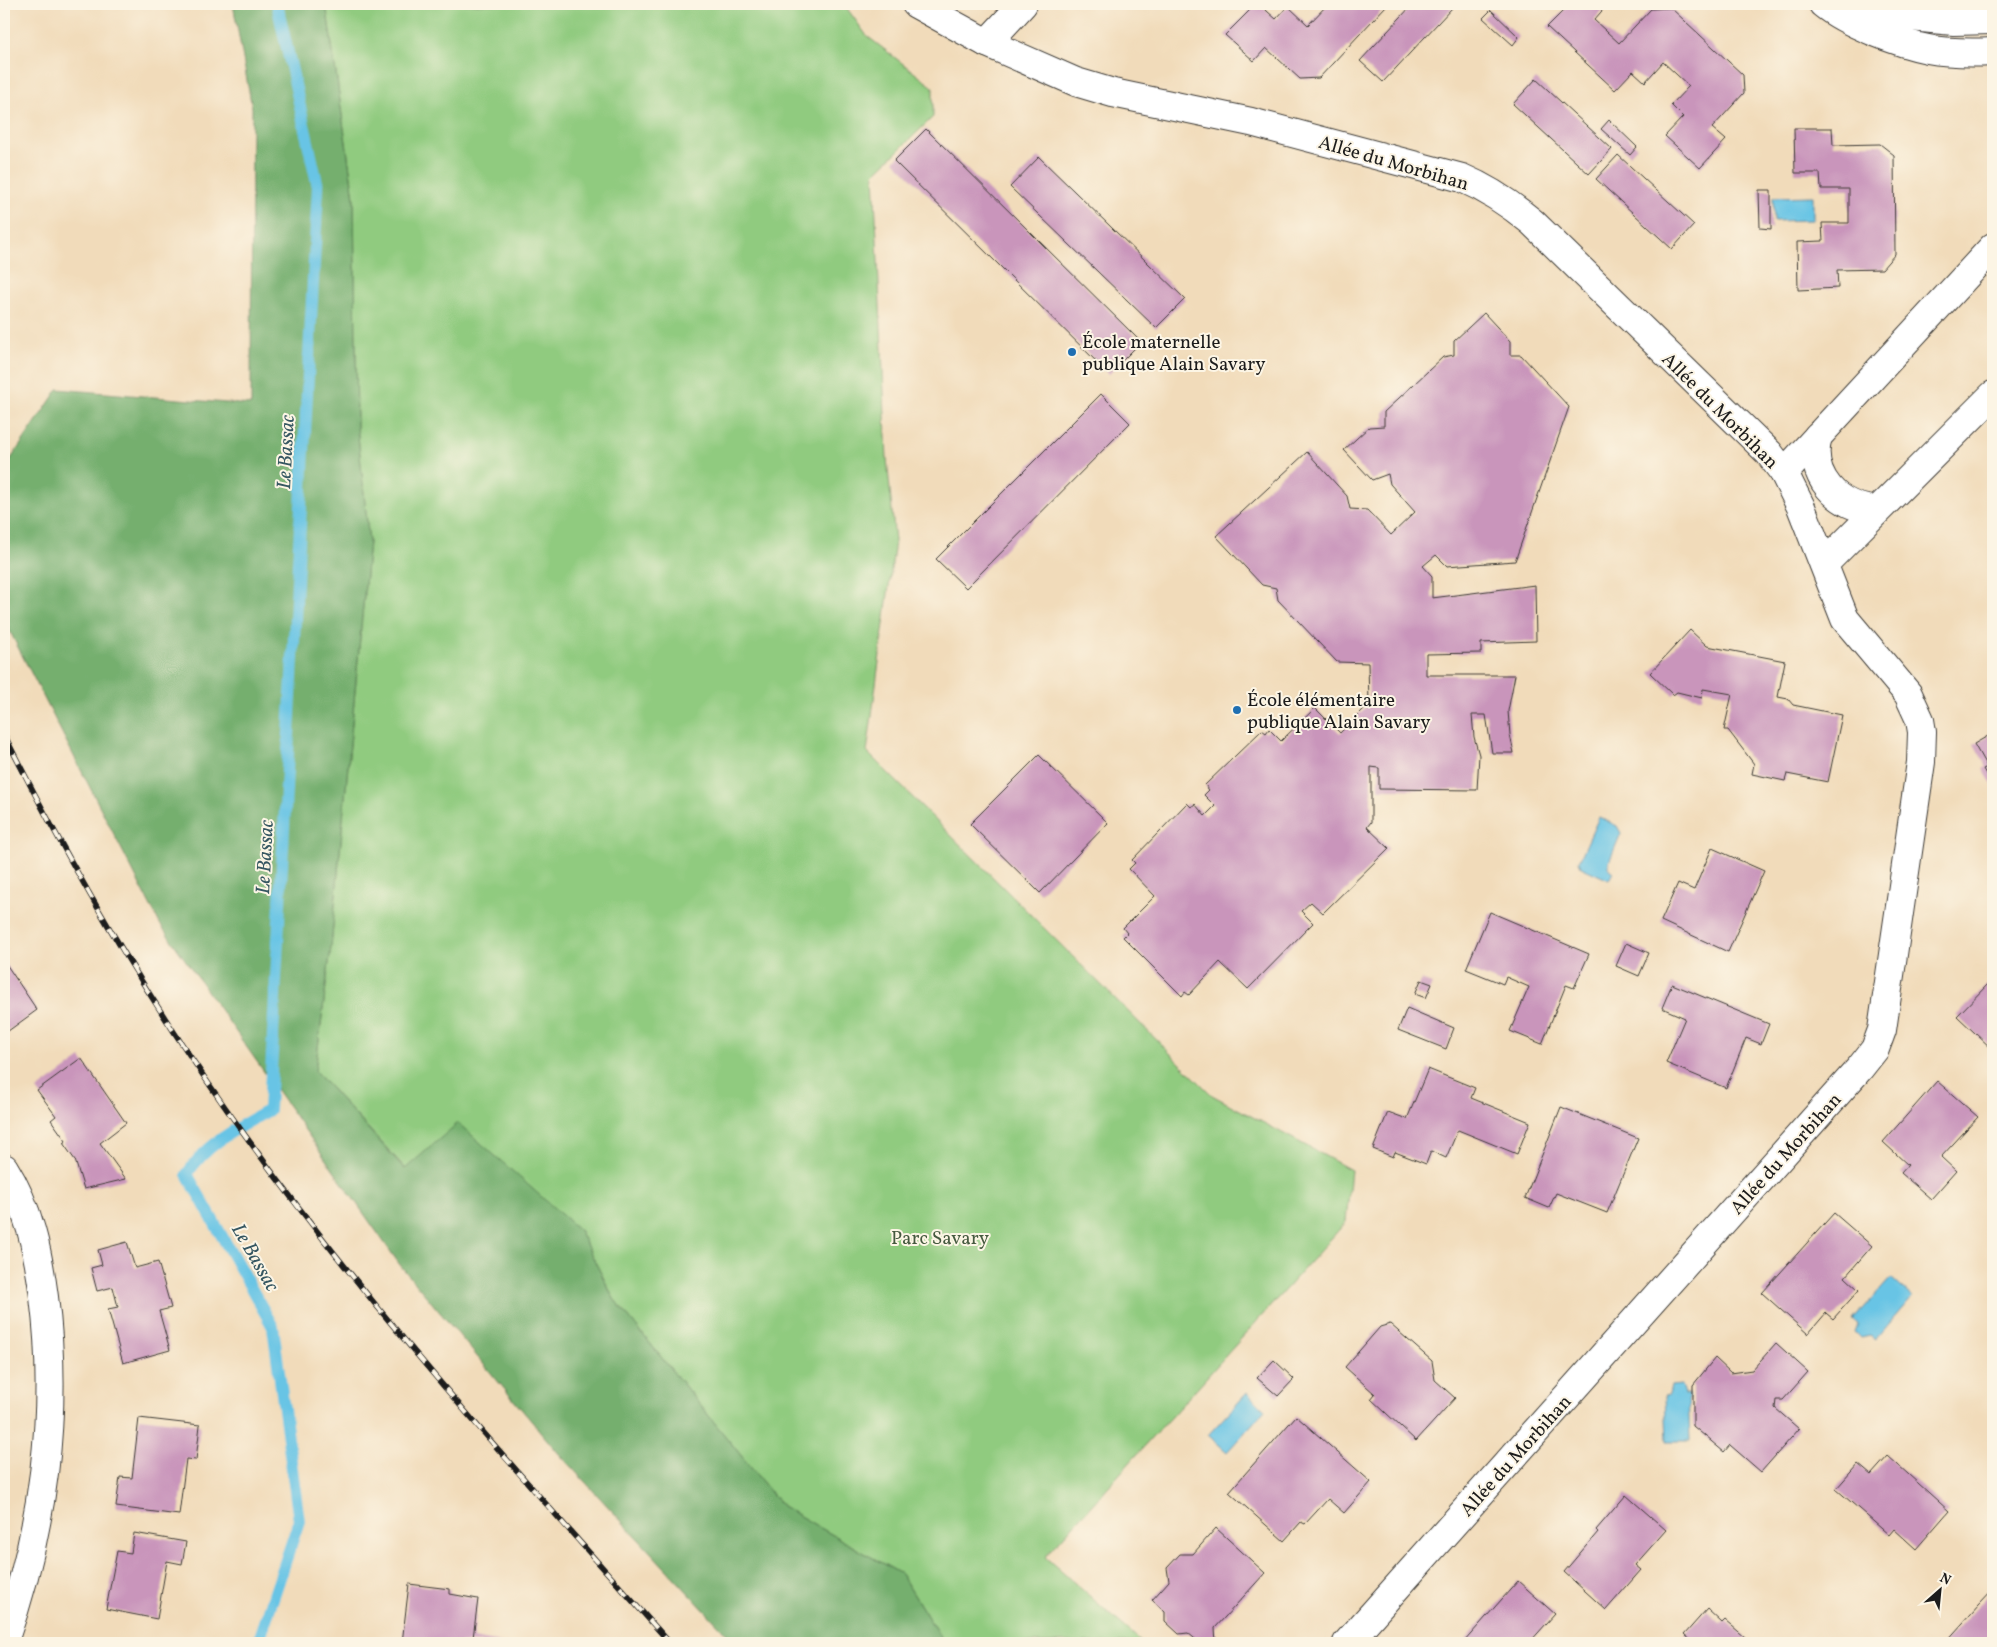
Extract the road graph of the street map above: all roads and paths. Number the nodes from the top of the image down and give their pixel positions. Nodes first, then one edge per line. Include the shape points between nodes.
1 (916, 4) edge
2 (1023, 4) edge
3 (1823, 4) edge
4 (1865, 4) edge
5 (1993, 20) edge
6 (987, 43) junction
7 (1993, 52) edge
8 (1993, 246) edge
9 (1993, 395) edge
10 (1818, 436) junction
11 (1784, 473) junction
12 (1877, 510) junction
13 (1824, 564) junction
14 (4, 1168) edge
15 (4, 1641) edge
16 (1347, 1643) edge

1 - 6 street, Allée du Morbihan
2 - 6 street
3 - 7 street via 1836,15 1928,49
4 - 5 street via 1910,17
6 - 11 street, Allée du Morbihan via 1076,82 1113,93 1251,122 1462,178 1487,189 1532,222 1769,453
8 - 10 street, Allée du Morbihan
9 - 12 street
10 - 11 street, Allée du Morbihan
10 - 12 street via 1816,464 1824,483 1850,503 1862,509
11 - 13 street, Allée du Morbihan
12 - 13 street
13 - 16 street, Allée du Morbihan via 1845,619 1908,694 1916,708 1922,732 1916,799 1880,1039 1860,1068
14 - 15 street via 30,1224 41,1276 50,1364 48,1438 37,1525 22,1589

